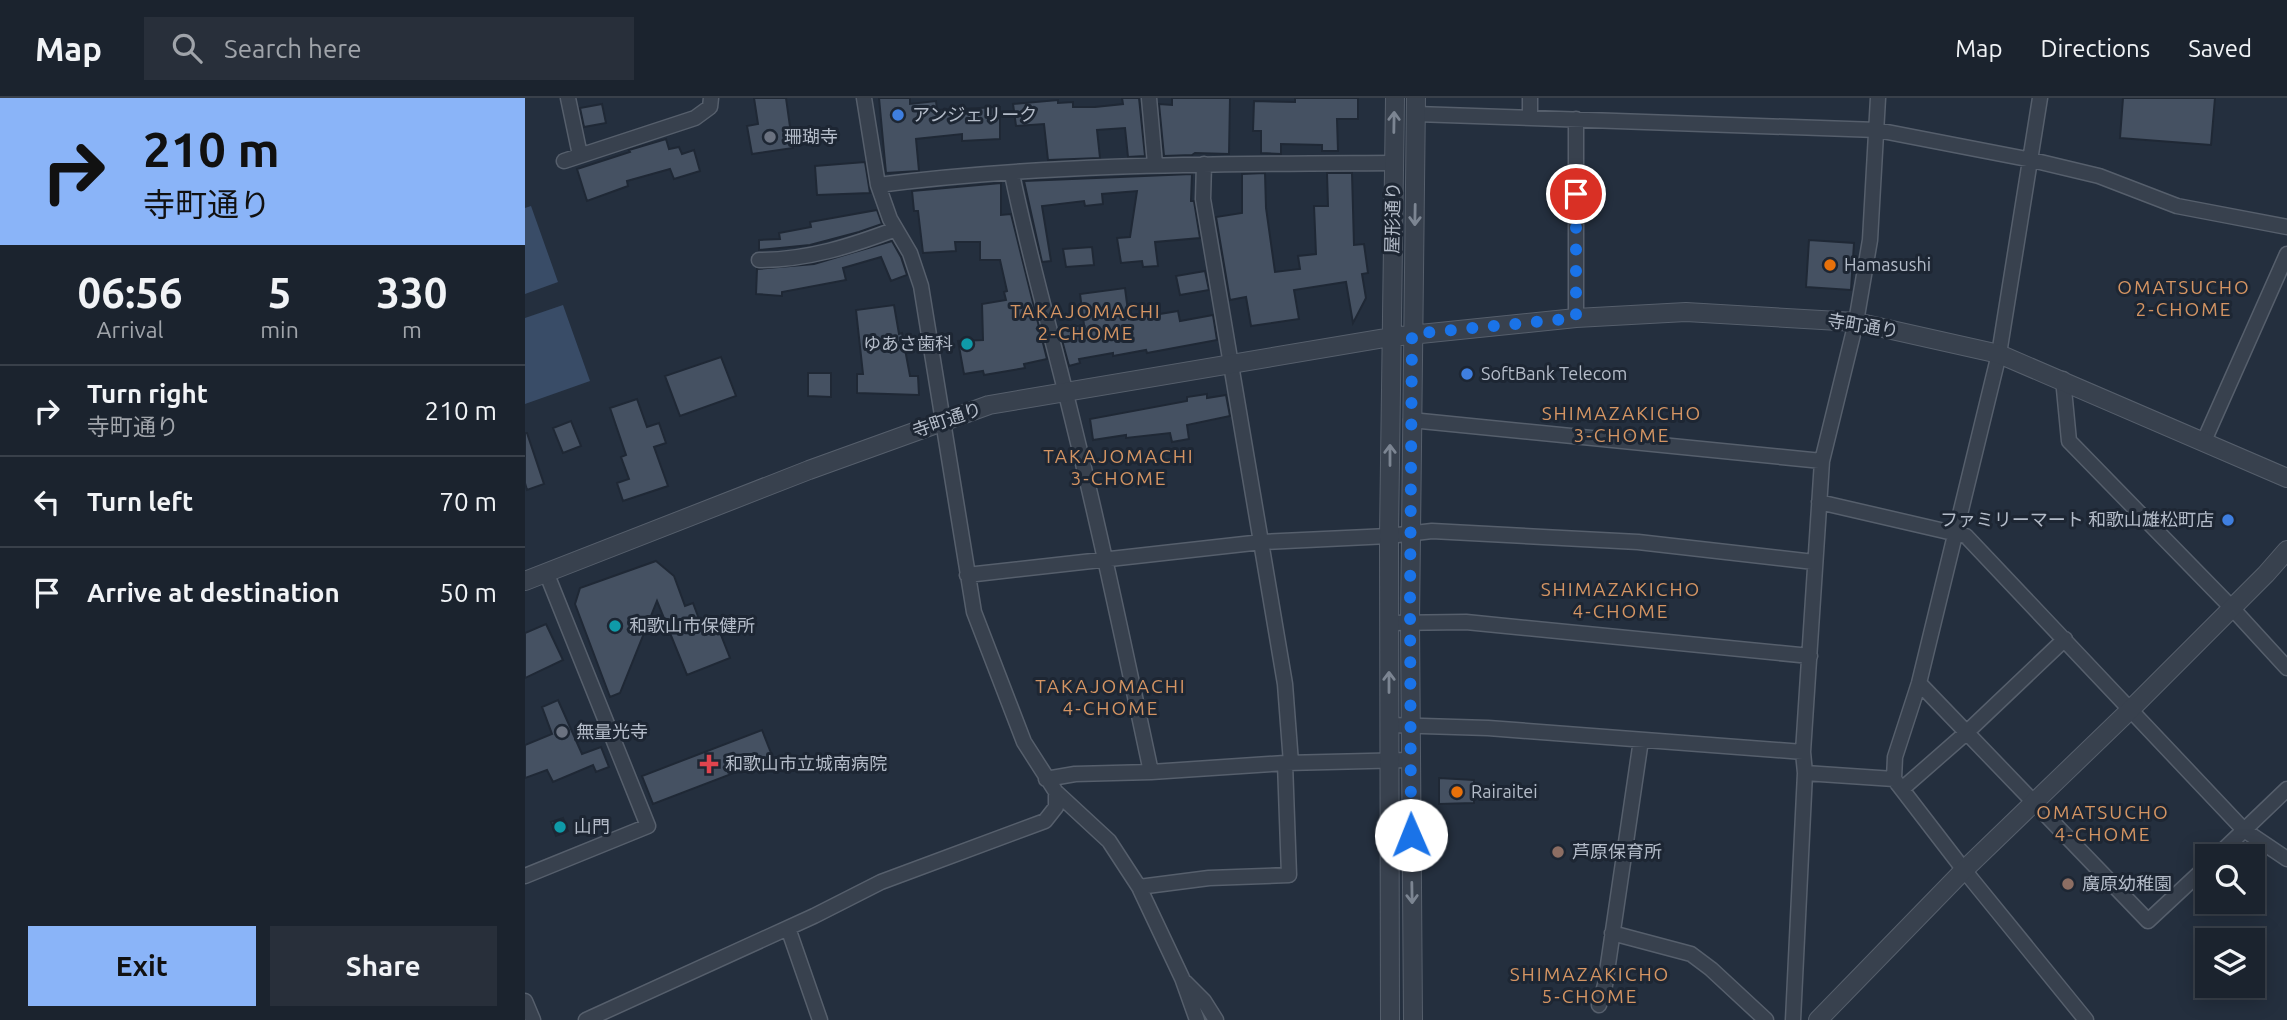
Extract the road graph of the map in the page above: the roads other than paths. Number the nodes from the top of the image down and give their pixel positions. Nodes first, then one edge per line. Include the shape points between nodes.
1 (568, 98) edge
2 (711, 98) edge
3 (864, 98) edge
4 (1149, 98) edge
5 (1395, 98) edge
6 (1530, 98) edge
7 (1878, 98) edge
8 (2040, 98) edge
9 (1416, 106) edge
10 (1530, 118) junction
11 (1576, 119) junction
12 (1877, 130) junction
13 (580, 155) junction
14 (2032, 160) junction
15 (564, 161) dead end
16 (1394, 163) junction
17 (1154, 164) junction
18 (1204, 164) junction
19 (1012, 174) junction
20 (878, 185) junction
21 (2287, 227) edge
22 (896, 229) junction
23 (2287, 254) edge
24 (759, 260) dead end
25 (1576, 318) junction
26 (1856, 322) junction
27 (1412, 334) junction
28 (1391, 337) junction
29 (1999, 354) junction
30 (1231, 364) junction
31 (2063, 379) junction
32 (1066, 391) junction
33 (1411, 420) junction
34 (943, 421) junction
35 (2204, 441) junction
36 (1822, 461) junction
37 (2287, 478) edge
38 (1819, 502) junction
39 (1410, 532) junction
40 (1955, 533) junction
41 (1389, 536) junction
42 (1262, 542) junction
43 (2287, 550) edge
44 (1105, 558) junction
45 (1814, 562) junction
46 (545, 572) junction
47 (967, 575) junction
48 (525, 581) edge
49 (2232, 608) junction
50 (1410, 622) junction
51 (1389, 623) junction
52 (2065, 639) junction
53 (1810, 656) junction
54 (2287, 668) edge
55 (1919, 683) junction
56 (2131, 709) junction
57 (1389, 725) junction
58 (1410, 726) junction
59 (1966, 733) junction
60 (1641, 740) junction
61 (1803, 752) junction
62 (1410, 760) junction
63 (1390, 761) junction
64 (1288, 763) junction
65 (1151, 772) junction
66 (1805, 773) junction
67 (1046, 779) junction
68 (1898, 784) junction
69 (2287, 789) edge
70 (1056, 792) junction
71 (2034, 802) junction
72 (2245, 830) junction
73 (2230, 844) edge
74 (2287, 859) edge
75 (1964, 870) junction
76 (525, 876) edge
77 (2195, 877) edge
78 (1139, 887) junction
79 (788, 928) junction
80 (1612, 933) junction
81 (1182, 978) junction
82 (525, 1001) edge
83 (1599, 1005) dead end
84 (533, 1020) edge
85 (586, 1020) edge
86 (820, 1020) edge
87 (1197, 1020) edge
88 (1216, 1020) edge
89 (1390, 1020) edge
90 (1413, 1020) edge
91 (1766, 1020) edge
92 (1793, 1020) edge
93 (1818, 1020) edge
94 (2086, 1020) edge

1 - 13 street
2 - 13 street via 710,107 695,118
3 - 20 street
4 - 17 street
16 -> 5 street, 屋形通り
6 - 10 street
7 - 12 street
8 - 14 street
9 - 10 street
9 -> 27 street, 屋形通り
10 - 11 street
11 - 12 street
11 - 25 street
12 - 14 street
12 - 26 street via 1870,240
13 - 15 street
14 - 21 street via 2099,176 2177,206
14 - 29 street
16 - 18 street
16 - 28 street, 屋形通り
17 - 18 street
17 - 19 street
18 - 30 street via 1203,199
19 - 20 street
19 - 32 street
20 - 22 street
22 - 24 street via 819,255
22 - 34 street via 922,286
23 - 35 street
25 - 26 street, 寺町通り via 1686,312
25 - 27 street, 寺町通り
26 - 29 street, 寺町通り
26 - 36 street
27 - 28 street, 寺町通り
27 - 33 street, 屋形通り
28 - 30 street, 寺町通り
41 -> 28 street, 屋形通り
29 - 31 street, 寺町通り
29 - 40 street
30 - 32 street, 寺町通り
30 - 42 street
31 - 35 street, 寺町通り
31 - 49 street via 2069,441
32 - 34 street, 寺町通り via 989,405
32 - 44 street
33 - 36 street
33 - 39 street, 屋形通り
34 - 46 street, 寺町通り
34 - 47 street
35 - 37 street, 寺町通り
36 - 38 street
38 - 40 street
38 - 45 street
39 - 41 street
39 - 45 street via 1638,542
39 - 50 street, 屋形通り
40 - 52 street via 1966,536
40 - 55 street
41 - 42 street
41 - 51 street, 屋形通り
42 - 44 street
42 - 64 street via 1285,684
43 - 49 street
44 - 47 street
44 - 65 street
45 - 53 street
46 - 48 street, 寺町通り
46 - 76 street via 648,826
47 - 67 street via 974,612 1024,742
49 - 54 street
49 - 56 street
50 - 51 street
50 - 53 street via 1466,622
50 - 58 street, 屋形通り
57 -> 51 street, 屋形通り
52 - 56 street
52 - 59 street
53 - 61 street
55 - 59 street
55 - 68 street via 1895,757
56 - 71 street
56 - 72 street
57 - 58 street
57 - 63 street, 屋形通り
58 - 60 street
58 - 62 street, 屋形通り
59 - 68 street
59 - 71 street
60 - 61 street
60 - 80 street
61 - 66 street
62 - 63 street
62 -> 90 street, 屋形通り
63 - 64 street
63 - 89 street, 屋形通り
64 - 65 street
64 - 78 street via 1289,875
65 - 67 street
66 - 68 street
66 - 92 street
67 - 70 street
68 - 75 street
69 - 72 street
70 - 78 street via 1109,841
70 - 79 street via 1056,807 1045,821 881,882
71 - 75 street
71 - 77 street via 2148,921
72 - 73 street
72 - 74 street
75 - 93 street
75 - 94 street
78 - 81 street
79 - 85 street
79 - 86 street
80 - 83 street
80 - 91 street via 1691,954
81 - 87 street
81 - 88 street
82 - 84 street

